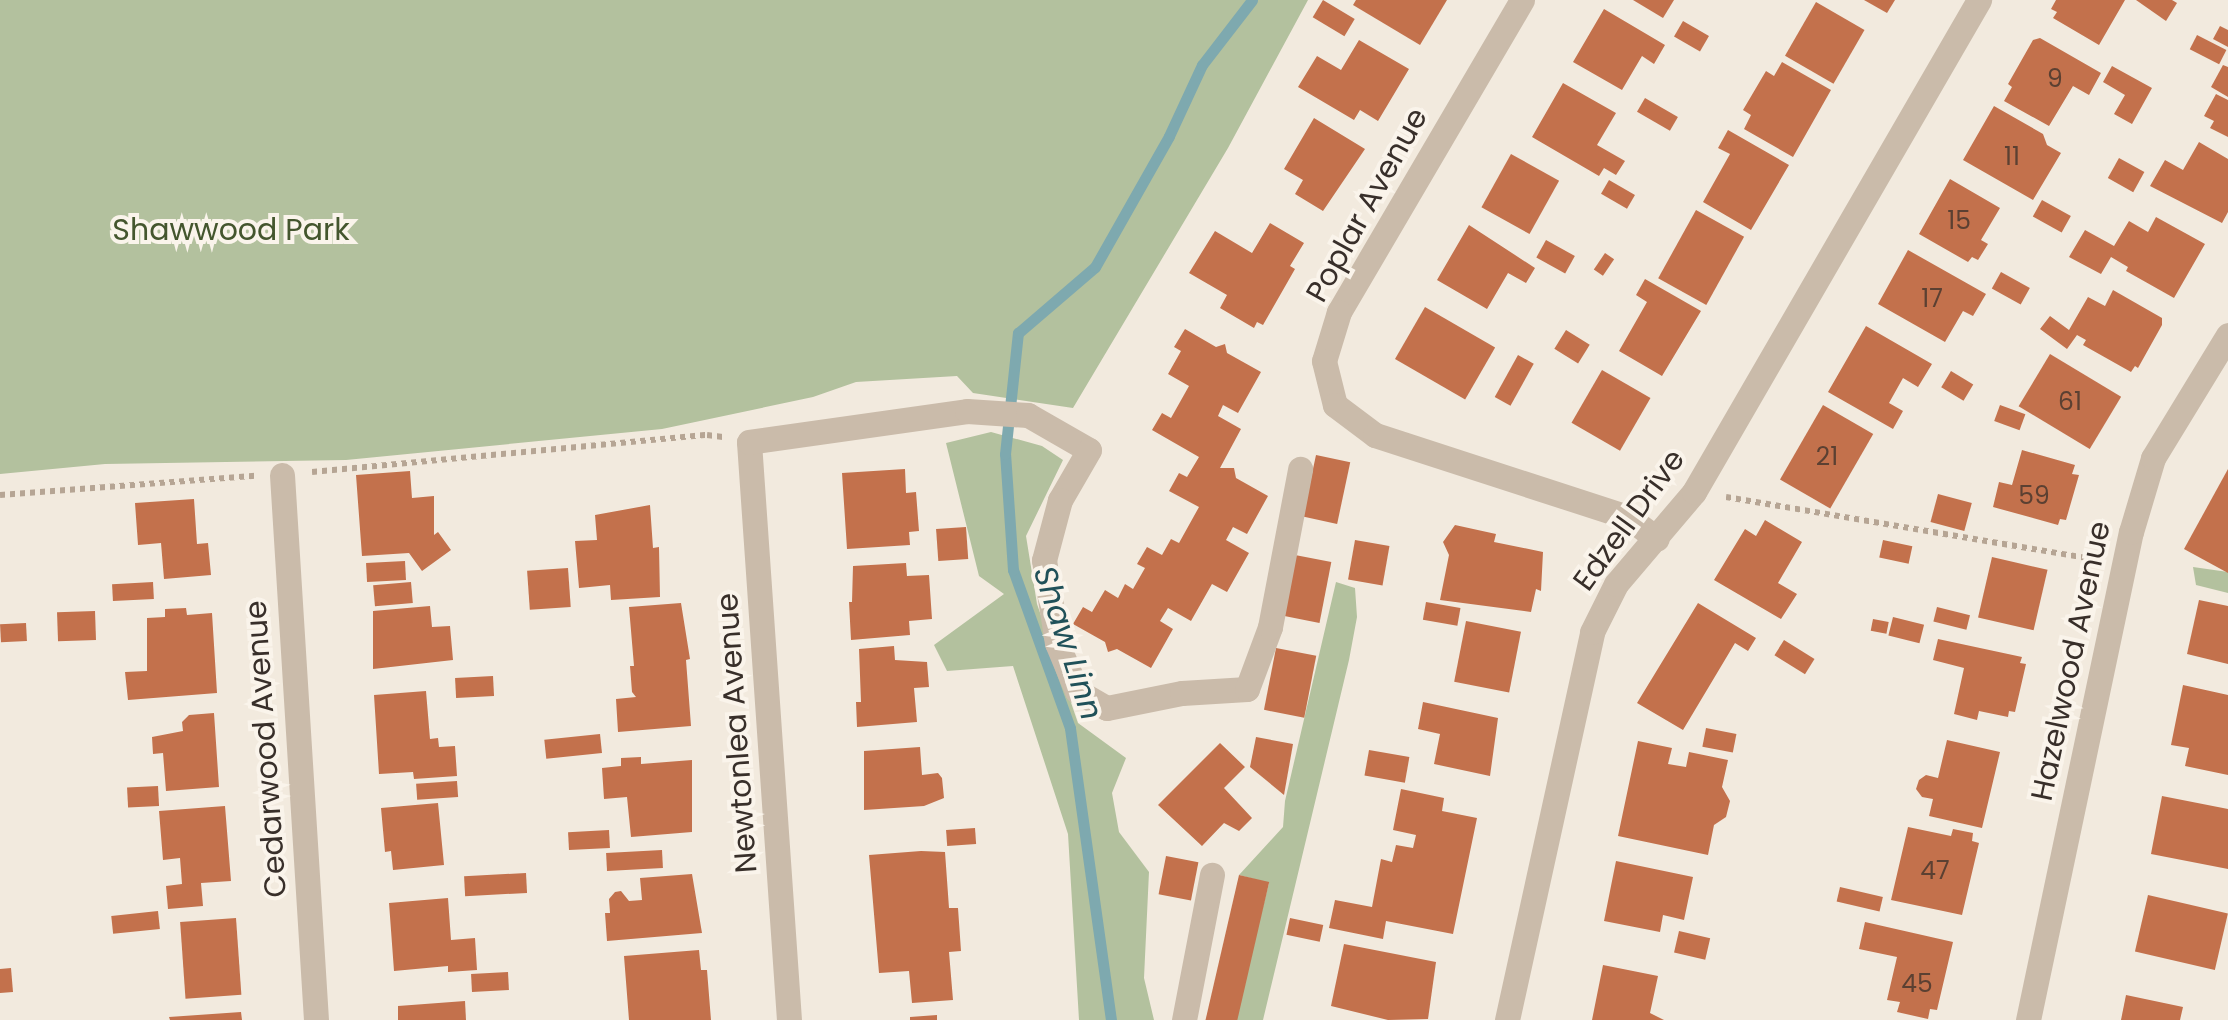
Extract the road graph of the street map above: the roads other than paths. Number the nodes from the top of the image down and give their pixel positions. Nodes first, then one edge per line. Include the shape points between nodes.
1 (1522, 0) edge
2 (1979, 0) edge
3 (2228, 335) edge
4 (1300, 470) dead end
5 (282, 474) road end
6 (1657, 539) junction
7 (1212, 875) dead end
8 (316, 1020) edge
9 (789, 1020) edge
10 (1184, 1020) edge
11 (1507, 1020) edge
12 (2028, 1020) edge

1 - 6 street, Poplar Avenue via 1340,312 1324,361 1331,390 1335,405 1375,435 1628,517
2 - 6 street, Edzell Drive via 1694,492
3 - 12 street, Hazelwood Avenue via 2153,458 2124,564
4 - 9 street, Newtonlea Avenue via 1270,627 1248,689 1107,708 1078,691 1057,643 1044,560 1060,500 1089,450 1028,415 967,410 748,442
5 - 8 street, Cedarwood Avenue
6 - 11 street, Edzell Drive via 1616,584 1592,632
7 - 10 street

